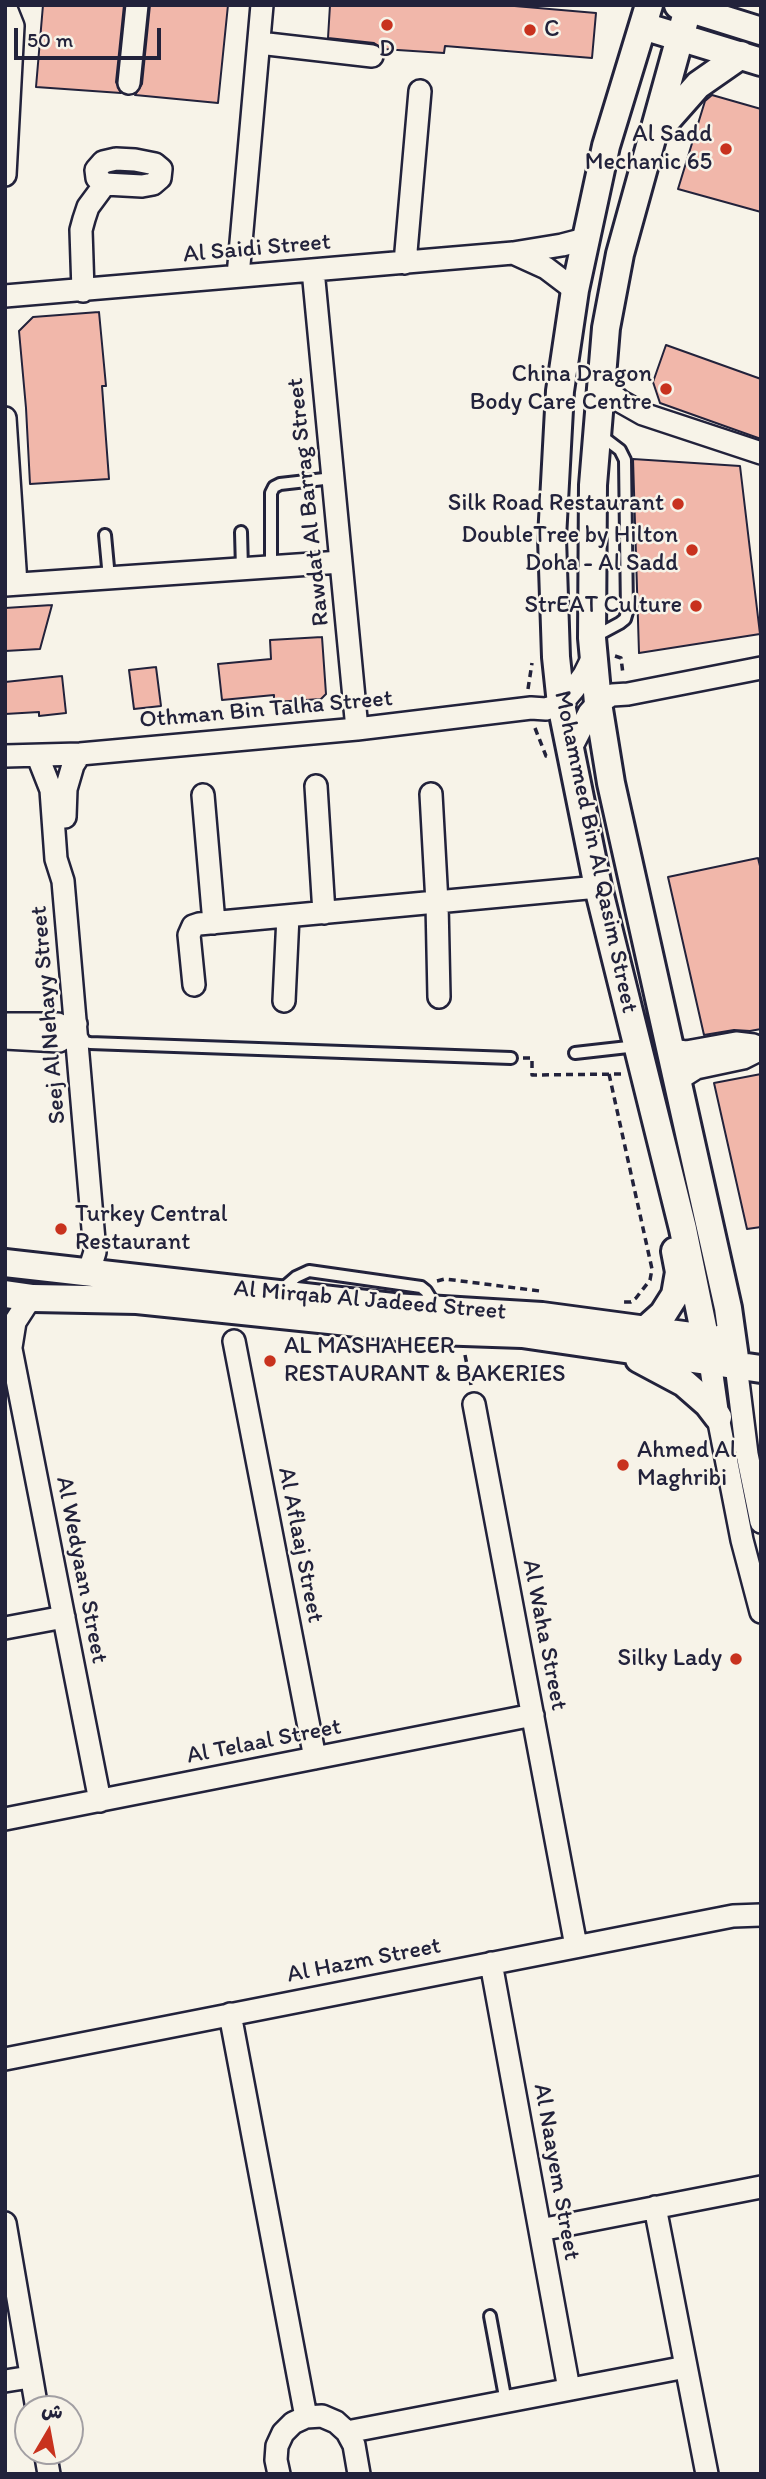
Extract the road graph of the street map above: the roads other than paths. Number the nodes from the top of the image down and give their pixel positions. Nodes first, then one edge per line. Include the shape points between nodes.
1 (137, 5) edge
2 (262, 5) edge
3 (736, 5) edge
4 (5, 6) edge
5 (685, 6) edge
6 (646, 15) edge
7 (761, 23) edge
8 (761, 31) edge
9 (681, 37) junction
10 (259, 43) junction
11 (372, 55) dead end
12 (751, 58) edge
13 (129, 83) dead end
14 (420, 91) dead end
15 (651, 138) junction
16 (5, 175) edge
17 (105, 184) dead end
18 (585, 239) junction
19 (513, 253) junction
20 (405, 263) junction
21 (313, 270) junction
22 (238, 276) junction
23 (575, 290) junction
24 (83, 291) junction
25 (5, 296) edge
26 (600, 384) junction
27 (643, 414) junction
28 (5, 418) edge
29 (596, 429) junction
30 (761, 453) edge
31 (334, 478) junction
32 (241, 532) dead end
33 (105, 535) dead end
34 (341, 562) junction
35 (271, 566) junction
36 (242, 569) junction
37 (109, 578) junction
38 (11, 584) edge
39 (592, 647) junction
40 (761, 668) edge
41 (557, 671) junction
42 (561, 704) junction
43 (531, 708) junction
44 (600, 716) junction
45 (357, 729) junction
46 (570, 750) junction
47 (80, 754) junction
48 (5, 756) edge
49 (38, 757) junction
50 (316, 786) dead end
51 (431, 794) dead end
52 (203, 795) dead end
53 (63, 881) junction
54 (598, 887) junction
55 (437, 902) junction
56 (324, 913) junction
57 (288, 916) junction
58 (215, 923) junction
59 (194, 985) dead end
60 (439, 997) dead end
61 (285, 1001) dead end
62 (5, 1024) edge
63 (75, 1031) junction
64 (5, 1038) edge
65 (636, 1043) junction
66 (761, 1048) edge
67 (574, 1050) dead end
68 (670, 1050) junction
69 (511, 1058) road end
70 (677, 1080) junction
71 (670, 1174) junction
72 (5, 1263) edge
73 (89, 1271) junction
74 (5, 1279) edge
75 (5, 1294) edge
76 (33, 1298) junction
77 (644, 1331) junction
78 (8, 1340) edge
79 (233, 1341) dead end
80 (612, 1347) junction
81 (729, 1355) edge
82 (12, 1394) edge
83 (474, 1404) road end
84 (719, 1417) junction
85 (761, 1522) edge
86 (761, 1612) edge
87 (64, 1617) junction
88 (5, 1628) edge
89 (533, 1715) junction
90 (315, 1758) junction
91 (100, 1801) junction
92 (5, 1819) edge
93 (761, 1906) edge
94 (761, 1915) edge
95 (733, 1916) junction
96 (576, 1947) junction
97 (491, 1963) junction
98 (230, 2014) junction
99 (5, 2059) edge
100 (761, 2187) edge
101 (655, 2207) junction
102 (5, 2223) edge
103 (540, 2230) junction
104 (490, 2316) dead end
105 (686, 2367) junction
106 (30, 2377) junction
107 (5, 2381) edge
108 (569, 2389) junction
109 (34, 2395) edge
110 (506, 2402) junction
111 (306, 2417) junction
112 (347, 2432) junction
113 (279, 2474) edge
114 (359, 2474) edge
115 (707, 2474) edge

1 - 13 street
2 - 10 street
3 - 7 street
4 - 16 street via 13,26
5 - 8 street
5 - 9 street, Mohammed Bin Al Qasim Street
6 - 9 street
6 - 18 street, Mohammed Bin Al Qasim Street via 606,146
9 - 12 street
9 - 15 street, Mohammed Bin Al Qasim Street
10 - 11 street
10 - 22 street
12 - 15 street via 698,85
14 - 20 street
15 - 26 street, Mohammed Bin Al Qasim Street via 620,254
17 - 24 street via 88,207 81,230
18 - 19 street, Al Saidi Street
18 - 23 street, Mohammed Bin Al Qasim Street
19 - 20 street, Al Saidi Street
19 - 23 street, Al Saidi Street via 546,268
20 - 21 street, Al Saidi Street
21 - 22 street, Al Saidi Street
21 - 31 street, Rawdat Al Barrag Street
22 - 24 street, Al Saidi Street
23 - 41 street, Mohammed Bin Al Qasim Street via 555,463 552,538
24 - 25 street, Al Saidi Street
26 - 27 street
26 - 29 street, Mohammed Bin Al Qasim Street
27 - 29 street via 619,417
27 - 30 street
28 - 38 street
29 - 39 street, Mohammed Bin Al Qasim Street
29 - 39 lane via 625,460 627,612 625,619
31 - 34 street, Rawdat Al Barrag Street
31 - 35 lane via 274,487
32 - 36 lane
33 - 37 lane
34 - 35 street
34 - 45 street, Rawdat Al Barrag Street
35 - 36 street
36 - 37 street
37 - 38 street
39 - 42 street via 584,675
39 - 44 street, Mohammed Bin Al Qasim Street
40 - 44 street via 628,694 608,716
41 - 42 street, Mohammed Bin Al Qasim Street
41 - 43 street
42 - 43 street, Othman Bin Talha Street
42 - 46 street, Mohammed Bin Al Qasim Street
43 - 45 street, Othman Bin Talha Street
44 - 46 street via 582,725
44 - 68 street, Mohammed Bin Al Qasim Street
45 - 47 street, Othman Bin Talha Street
46 - 54 street, Mohammed Bin Al Qasim Street
47 - 49 street, Othman Bin Talha Street
47 - 53 street via 66,789 67,866
48 - 49 street, Othman Bin Talha Street
49 - 53 street, Seej Al Nehayy Street via 51,790 56,859
50 - 56 street
51 - 55 street
52 - 58 street
53 - 63 street, Seej Al Nehayy Street
54 - 55 street
54 - 65 street, Mohammed Bin Al Qasim Street
55 - 56 street
55 - 60 street
56 - 57 street
57 - 58 street
57 - 61 street
58 - 59 street via 190,930
62 - 63 street via 58,1024
63 - 64 street via 58,1041
63 - 69 lane via 90,1043
63 - 73 street, Seej Al Nehayy Street via 95,1252
65 - 67 lane
65 - 71 street, Mohammed Bin Al Qasim Street
66 - 68 street via 736,1043 686,1052
66 - 70 street via 743,1058 696,1068
68 - 70 street, Mohammed Bin Al Qasim Street
70 - 81 street, Mohammed Bin Al Qasim Street via 728,1308
71 - 77 street via 664,1201 678,1284 670,1306
71 - 81 street, Mohammed Bin Al Qasim Street
72 - 73 street, Al Mirqab Al Jadeed Street
73 - 74 street via 58,1282
73 - 77 street, Al Mirqab Al Jadeed Street via 276,1294 433,1301
75 - 76 street, Al Mirqab Al Jadeed Street
76 - 78 street, Al Wedyaan Street
76 - 80 street, Al Mirqab Al Jadeed Street via 159,1302
77 - 81 street, Al Mirqab Al Jadeed Street
78 - 82 street, Al Wedyaan Street
79 - 90 street, Al Aflaaj Street
80 - 81 street, Al Mirqab Al Jadeed Street
80 - 84 street via 684,1383
81 - 84 street, Mohammed Bin Al Qasim Street
81 - 85 street, Mohammed Bin Al Qasim Street
82 - 87 street, Al Wedyaan Street
83 - 89 street, Al Waha Street
84 - 86 street, Mohammed Bin Al Qasim Street via 747,1565
87 - 88 street
87 - 91 street, Al Wedyaan Street
89 - 90 street, Al Telaal Street
89 - 96 street, Al Waha Street
90 - 91 street, Al Telaal Street
91 - 92 street, Al Telaal Street
93 - 95 street, Al Hazm Street
94 - 95 street, Al Hazm Street
95 - 96 street, Al Hazm Street
96 - 97 street, Al Hazm Street
97 - 98 street, Al Hazm Street
97 - 103 street, Al Naayem Street
98 - 99 street, Al Hazm Street
98 - 111 street
100 - 101 street
101 - 103 street
101 - 105 street
102 - 106 street
103 - 108 street, Al Naayem Street
104 - 110 lane
105 - 108 street
105 - 115 street
106 - 107 street
106 - 109 street
108 - 110 street
110 - 112 street
111 - 112 street via 322,2416
111 - 113 street via 283,2433 277,2446
112 - 114 street

